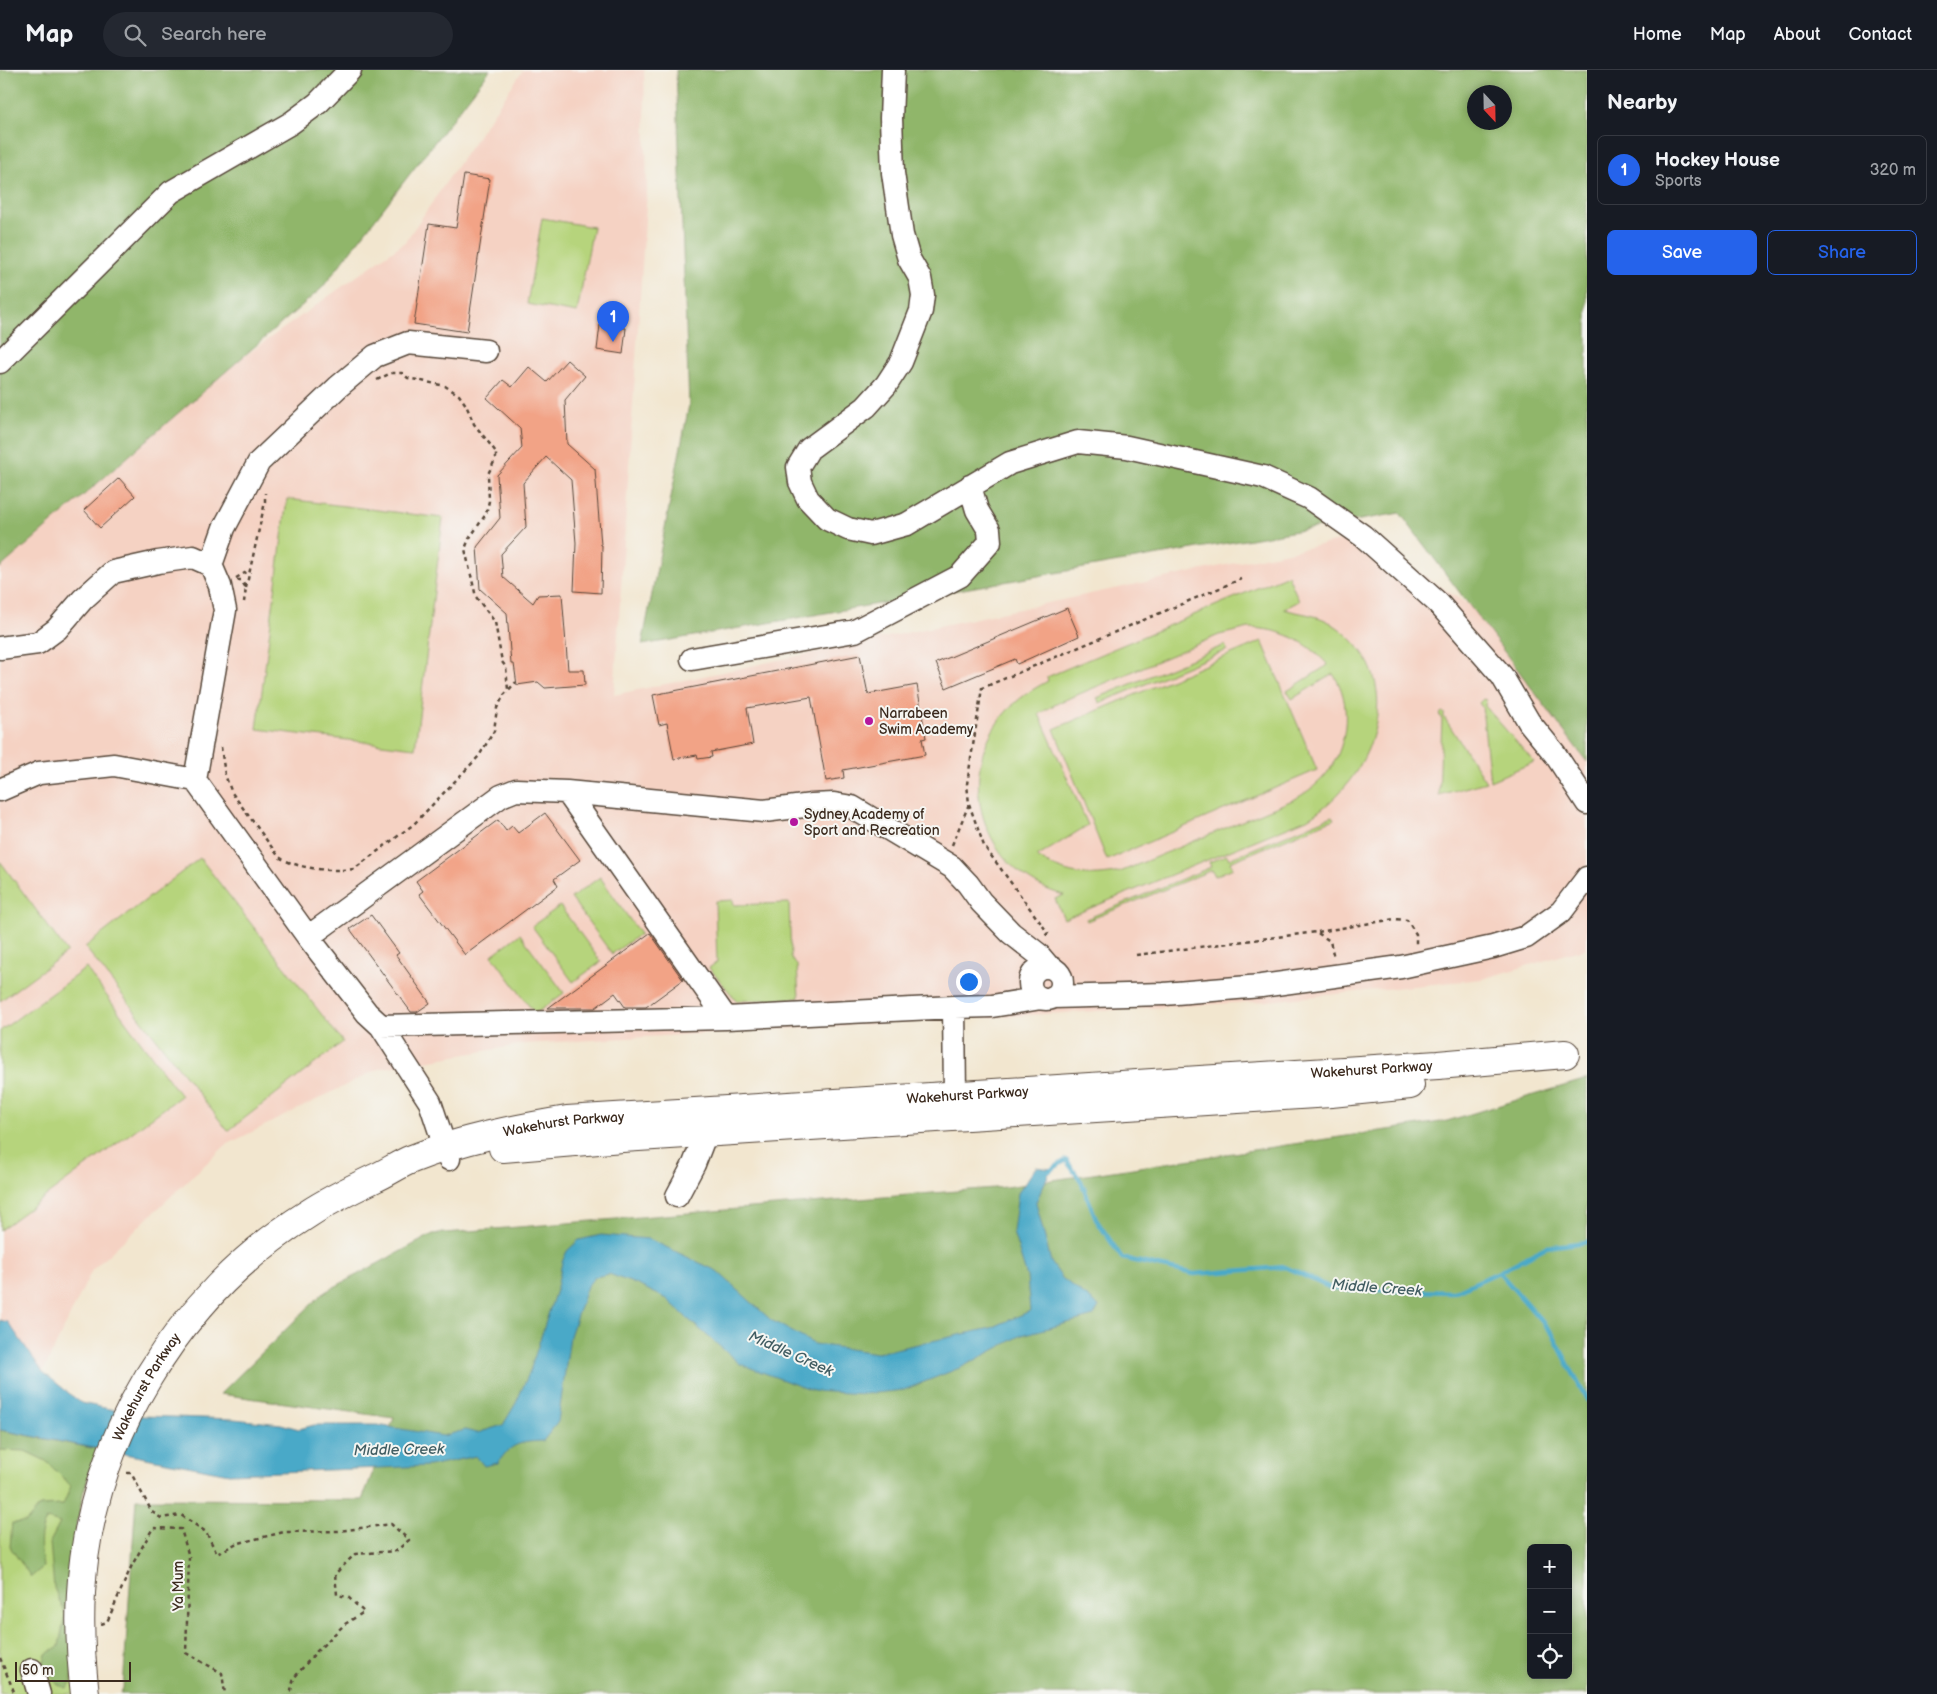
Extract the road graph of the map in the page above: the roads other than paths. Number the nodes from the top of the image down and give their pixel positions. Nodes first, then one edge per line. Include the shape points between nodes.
1 (350, 70) edge
2 (893, 70) edge
3 (486, 352) dead end
4 (0, 362) edge
5 (970, 486) junction
6 (211, 565) junction
7 (0, 628) edge
8 (9, 647) edge
9 (692, 660) dead end
10 (195, 780) junction
11 (0, 790) edge
12 (567, 792) junction
13 (1587, 802) edge
14 (1587, 878) edge
15 (1011, 932) junction
16 (308, 937) junction
17 (1041, 985) junction
18 (954, 1007) junction
19 (726, 1018) junction
20 (381, 1026) junction
21 (1576, 1051) edge
22 (955, 1095) junction
23 (985, 1116) junction
24 (732, 1131) junction
25 (706, 1133) junction
26 (447, 1153) junction
27 (678, 1196) dead end
28 (32, 1670) dead end
29 (39, 1694) edge
30 (85, 1694) edge

1 - 4 street via 318,103 291,123 171,192
2 - 5 street via 893,173 902,235 909,259 920,278 921,311 902,362 886,385 866,408 809,449 798,467 800,482 808,499 827,519 848,529 871,534 907,524
3 - 6 street via 408,343 375,356 259,462 224,528
5 - 9 street via 977,510 989,530 990,542 960,576 855,630
5 - 13 street via 1010,462 1078,442 1127,447 1263,477 1309,498 1363,536 1438,603 1502,676 1529,722
6 - 8 street via 193,557 113,572 83,598 58,629 38,643
6 - 10 street via 220,586 224,610
7 - 8 street
10 - 11 street via 114,765 39,773
10 - 16 street
12 - 15 street via 764,811 812,805 852,807 952,867
12 - 16 street via 516,790 501,796
12 - 19 street
14 - 17 street via 1561,912 1526,937 1401,967 1261,986 1170,994
15 - 17 street
15 - 17 street via 1031,949
16 - 20 street via 367,1013
17 - 18 street via 992,1006
18 - 19 street
18 - 22 street
19 - 20 street
20 - 26 street via 430,1102
21 - 22 main road, Wakehurst Parkway via 1438,1065
21 - 23 main road, Wakehurst Parkway via 1447,1081 1331,1093
22 - 23 street
22 - 24 street via 939,1105 775,1120
22 - 26 main road, Wakehurst Parkway via 567,1120 510,1130
23 - 24 main road, Wakehurst Parkway
24 - 25 main road, Wakehurst Parkway
25 - 26 main road, Wakehurst Parkway
25 - 27 street
26 - 30 main road, Wakehurst Parkway via 409,1160 308,1214 235,1270 201,1303 173,1338 120,1430 93,1512 81,1592 80,1631
28 - 29 street

